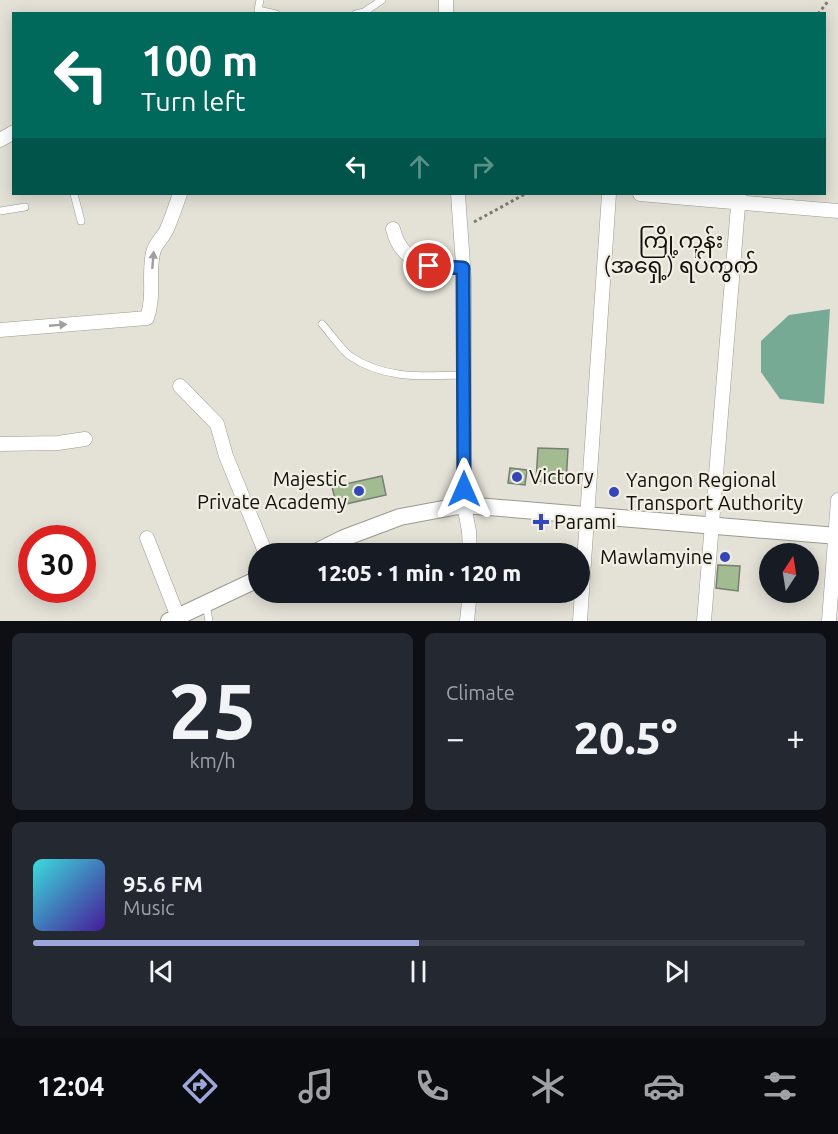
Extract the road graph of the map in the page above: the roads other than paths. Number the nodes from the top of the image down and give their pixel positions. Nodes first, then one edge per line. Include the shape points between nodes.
1 (260, 0) edge
2 (382, 0) edge
3 (267, 12) edge
4 (364, 12) edge
5 (74, 195) edge
6 (180, 195) edge
7 (458, 195) edge
8 (609, 195) edge
9 (665, 195) edge
10 (739, 198) edge
11 (26, 207) dead end
12 (0, 211) edge
13 (838, 211) edge
14 (81, 221) dead end
15 (393, 229) dead end
16 (463, 268) junction
17 (322, 324) dead end
18 (0, 330) edge
19 (464, 375) junction
20 (180, 386) dead end
21 (86, 439) dead end
22 (0, 444) edge
23 (838, 500) edge
24 (464, 505) junction
25 (587, 516) junction
26 (711, 525) junction
27 (837, 536) edge
28 (147, 538) dead end
29 (262, 543) edge
30 (334, 543) edge
31 (470, 543) edge
32 (248, 584) edge
33 (469, 603) edge
34 (206, 604) junction
35 (173, 619) edge
36 (209, 621) edge
37 (467, 621) edge
38 (580, 621) edge
39 (704, 621) edge
40 (829, 621) edge

1 - 3 lane via 258,10
2 - 4 lane
5 - 14 lane
18 -> 6 street via 147,318 152,303 151,264 156,243 166,232
7 - 16 street
8 - 25 street
9 - 10 street
10 - 13 street
10 - 26 street
11 - 12 lane
15 - 16 street via 396,243 408,255 429,266
16 - 19 street
17 - 19 lane via 350,355 385,373
19 - 24 street
20 - 29 street via 218,424 226,456
21 - 22 street
23 - 27 street
24 - 25 street
24 - 30 street via 400,517
24 - 31 street
25 - 26 street
25 - 38 street
26 - 27 street
26 - 39 street
27 - 40 street
28 - 35 street
32 - 34 street
33 - 37 street
34 - 35 street
34 - 36 lane

